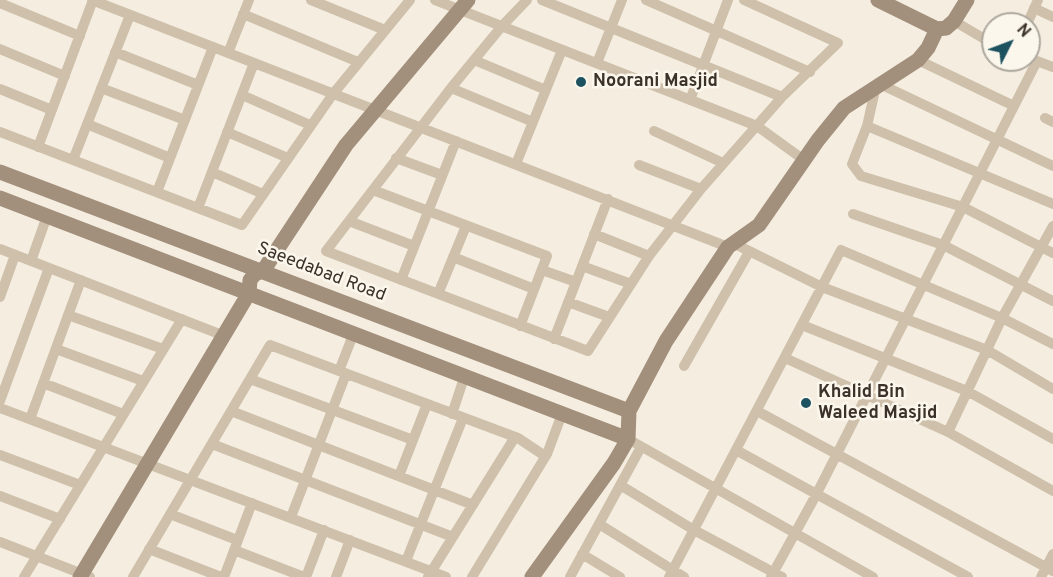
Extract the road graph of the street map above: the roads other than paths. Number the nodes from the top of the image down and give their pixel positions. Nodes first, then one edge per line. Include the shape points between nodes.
1 (92, 0) edge
2 (249, 0) edge
3 (311, 0) edge
4 (410, 0) edge
5 (435, 0) edge
6 (527, 0) edge
7 (542, 0) edge
8 (622, 0) edge
9 (646, 0) edge
10 (728, 0) edge
11 (744, 0) edge
12 (878, 0) edge
13 (967, 0) edge
14 (0, 3) edge
15 (1036, 4) edge
16 (463, 5) edge
17 (906, 6) edge
18 (243, 14) junction
19 (130, 15) junction
20 (1053, 17) edge
21 (954, 21) junction
22 (502, 26) junction
23 (611, 28) junction
24 (717, 29) junction
25 (937, 29) junction
26 (385, 30) junction
27 (80, 36) junction
28 (981, 37) edge
29 (213, 47) junction
30 (0, 49) edge
31 (562, 50) junction
32 (115, 52) junction
33 (228, 53) junction
34 (474, 60) junction
35 (918, 60) junction
36 (358, 62) junction
37 (254, 63) junction
38 (597, 63) junction
39 (703, 64) junction
40 (810, 72) junction
41 (1028, 72) edge
42 (65, 76) junction
43 (198, 85) junction
44 (878, 85) junction
45 (101, 88) junction
46 (451, 88) junction
47 (0, 89) edge
48 (546, 90) junction
49 (333, 94) junction
50 (242, 95) junction
51 (782, 97) junction
52 (690, 99) junction
53 (1014, 106) junction
54 (52, 110) junction
55 (376, 110) junction
56 (184, 120) junction
57 (533, 122) junction
58 (87, 124) junction
59 (310, 125) junction
60 (757, 126) junction
61 (867, 126) junction
62 (421, 127) junction
63 (654, 131) dead end
64 (0, 132) edge
65 (227, 132) junction
66 (997, 139) junction
67 (456, 141) junction
68 (39, 147) junction
69 (170, 158) junction
70 (288, 158) junction
71 (396, 158) junction
72 (73, 160) junction
73 (804, 160) junction
74 (723, 163) junction
75 (516, 164) junction
76 (639, 165) dead end
77 (1053, 166) edge
78 (0, 172) edge
79 (212, 172) junction
80 (980, 173) junction
81 (442, 175) junction
82 (701, 189) junction
83 (373, 190) junction
84 (157, 192) junction
85 (263, 194) junction
86 (0, 198) edge
87 (608, 199) junction
88 (1053, 204) edge
89 (963, 207) junction
90 (198, 208) junction
91 (428, 212) junction
92 (853, 214) dead end
93 (47, 216) junction
94 (349, 221) junction
95 (673, 225) junction
96 (466, 226) junction
97 (1053, 226) edge
98 (594, 234) junction
99 (730, 245) junction
100 (943, 245) junction
101 (414, 246) junction
102 (1042, 247) junction
103 (0, 249) edge
104 (749, 252) junction
105 (1053, 253) edge
106 (15, 255) junction
107 (649, 256) junction
108 (453, 257) junction
109 (31, 261) junction
110 (582, 266) junction
111 (49, 268) junction
112 (542, 270) junction
113 (263, 271) junction
114 (81, 280) junction
115 (401, 280) junction
116 (576, 282) junction
117 (631, 284) junction
118 (924, 284) junction
119 (1021, 284) junction
120 (822, 287) junction
121 (534, 289) junction
122 (249, 293) junction
123 (438, 294) junction
124 (0, 297) edge
125 (1053, 301) edge
126 (568, 302) junction
127 (68, 315) junction
128 (609, 317) junction
129 (1002, 318) junction
130 (182, 319) junction
131 (906, 319) junction
132 (802, 325) junction
133 (520, 326) junction
134 (222, 335) junction
135 (353, 335) junction
136 (554, 339) junction
137 (1053, 344) edge
138 (56, 349) junction
139 (163, 349) junction
140 (987, 350) junction
141 (784, 358) junction
142 (886, 359) junction
143 (684, 366) dead end
144 (343, 372) junction
145 (464, 378) junction
146 (250, 380) junction
147 (144, 381) junction
148 (43, 383) junction
149 (1053, 389) edge
150 (967, 392) junction
151 (867, 396) junction
152 (0, 401) edge
153 (427, 404) junction
154 (0, 408) edge
155 (332, 410) junction
156 (231, 411) junction
157 (629, 411) junction
158 (757, 411) junction
159 (123, 414) junction
160 (452, 414) junction
161 (562, 414) junction
162 (463, 418) junction
163 (30, 419) junction
164 (948, 432) junction
165 (515, 437) junction
166 (1053, 439) edge
167 (413, 440) junction
168 (635, 443) junction
169 (212, 444) junction
170 (319, 445) junction
171 (104, 447) junction
172 (736, 450) junction
173 (837, 454) junction
174 (0, 455) edge
175 (545, 456) junction
176 (147, 463) junction
177 (399, 476) junction
178 (190, 480) junction
179 (306, 480) junction
180 (80, 485) junction
181 (620, 485) junction
182 (434, 490) junction
183 (715, 490) junction
184 (1053, 491) edge
185 (817, 494) junction
186 (0, 496) edge
187 (252, 503) junction
188 (473, 505) junction
189 (170, 514) junction
190 (291, 517) junction
191 (60, 519) junction
192 (420, 524) junction
193 (599, 524) junction
194 (324, 530) junction
195 (694, 530) junction
196 (794, 535) junction
197 (453, 537) junction
198 (350, 540) junction
199 (0, 542) edge
200 (236, 545) junction
201 (149, 549) junction
202 (582, 554) junction
203 (1053, 554) edge
204 (37, 556) junction
205 (406, 561) junction
206 (1047, 572) edge
207 (430, 574) edge
208 (671, 574) edge
209 (84, 576) edge
210 (775, 576) edge
211 (24, 577) edge
212 (133, 577) edge
213 (222, 577) edge
214 (305, 577) edge
215 (337, 577) edge
216 (446, 577) edge
217 (472, 577) edge
218 (532, 577) edge
219 (570, 577) edge
220 (620, 577) edge
221 (684, 577) edge
222 (873, 577) edge
223 (968, 577) edge

1 - 19 street
1 - 27 street
2 - 18 street
3 - 26 street
4 - 26 street
5 - 16 street
6 - 22 street
7 - 23 street
8 - 23 street
9 - 24 street
10 - 24 street
11 - 40 street via 838,43
12 - 17 street
13 - 21 street
14 - 27 street
15 - 20 street
16 - 22 street
16 - 55 street
17 - 25 street
18 - 33 street
18 - 36 street
19 - 29 street
19 - 32 street
21 - 25 street
21 - 28 street
22 - 31 street
22 - 34 street
23 - 38 street
23 - 39 street
24 - 39 street
24 - 40 street
25 - 35 street
26 - 36 street
27 - 42 street
29 - 33 street
29 - 43 street
30 - 42 street
31 - 38 street
31 - 48 street
32 - 43 street
32 - 45 street
33 - 37 street
34 - 46 street
34 - 48 street
35 - 44 street
35 - 53 street
36 - 49 street
37 - 49 street
37 - 50 street
38 - 52 street
39 - 51 street
39 - 52 street
40 - 51 street
41 - 53 street
42 - 54 street
43 - 56 street
44 - 61 street
44 - 66 street
44 - 73 street via 844,108
45 - 56 street
45 - 58 street
46 - 57 street
46 - 62 street
47 - 54 street
48 - 57 street
49 - 55 street
49 - 59 street
50 - 59 street
50 - 65 street
51 - 60 street
52 - 60 street
53 - 66 street
54 - 68 street
55 - 62 street
55 - 113 street via 346,145
56 - 69 street
57 - 75 street
58 - 69 street
58 - 72 street
59 - 70 street
60 - 73 street
60 - 74 street
61 - 80 street
61 - 89 street via 852,164 861,176
62 - 67 street
62 - 71 street
63 - 74 street
64 - 68 street
65 - 70 street
65 - 79 street
66 - 77 street
66 - 80 street
67 - 75 street
67 - 81 street
68 - 72 street
69 - 84 street
70 - 85 street
71 - 81 street
71 - 83 street
72 - 84 street
73 - 99 street via 759,225
74 - 82 street
75 - 87 street
76 - 82 street
78 - 113 street, Saeedabad Road
79 - 85 street
79 - 90 street
80 - 88 street
80 - 89 street
81 - 91 street
82 - 95 street
83 - 91 street
83 - 94 street
84 - 90 street
85 - 90 street via 242,225
86 - 93 street
87 - 95 street
87 - 98 street
89 - 100 street
89 - 102 street
91 - 96 street
91 - 101 street
92 - 100 street
93 - 109 street
93 - 122 street
94 - 101 street
94 - 115 street via 326,251
95 - 99 street
95 - 107 street
96 - 108 street
96 - 112 street via 547,256
97 - 102 street
98 - 107 street
98 - 110 street
99 - 104 street
99 - 157 street via 666,341
100 - 118 street
100 - 119 street
101 - 115 street
102 - 105 street
102 - 119 street
103 - 106 street
104 - 120 street
104 - 143 street
106 - 109 street
106 - 124 street
107 - 117 street
108 - 121 street
108 - 123 street
109 - 111 street
110 - 116 street
110 - 117 street
111 - 114 street
111 - 152 street
112 - 116 street
112 - 121 street
113 - 122 street via 250,280
113 - 157 street, Saeedabad Road
114 - 127 street
114 - 130 street
115 - 123 street
116 - 126 street
117 - 128 street
118 - 120 street via 841,250
118 - 129 street
118 - 131 street
119 - 125 street
119 - 129 street
120 - 131 street
120 - 132 street
121 - 133 street
122 - 134 street
122 - 135 street
123 - 133 street
126 - 128 street
126 - 136 street
127 - 138 street
127 - 139 street
128 - 136 street via 588,351
129 - 137 street
129 - 140 street
130 - 134 street
130 - 139 street
131 - 140 street
131 - 142 street
132 - 141 street
132 - 142 street
133 - 136 street
134 - 176 street
135 - 144 street
135 - 145 street
138 - 147 street
138 - 148 street
139 - 147 street
140 - 149 street
140 - 150 street
141 - 151 street
141 - 158 street
142 - 150 street
142 - 151 street
144 - 146 street via 270,345
144 - 153 street
144 - 155 street
145 - 160 street
145 - 161 street
146 - 155 street
146 - 156 street
147 - 159 street
148 - 159 street
148 - 163 street
150 - 164 street
150 - 166 street
151 - 164 street
151 - 173 street
153 - 160 street
153 - 167 street
154 - 163 street
155 - 167 street
155 - 170 street
156 - 169 street
156 - 170 street
157 - 168 street
158 - 172 street
158 - 173 street
159 - 171 street
160 - 162 street
161 - 168 street
161 - 175 street
162 - 165 street
162 - 182 street
163 - 171 street
164 - 184 street
165 - 175 street
165 - 188 street
167 - 177 street
168 - 181 street
168 - 183 street
168 - 218 street
169 - 178 street
169 - 179 street
170 - 177 street
170 - 179 street
171 - 176 street
171 - 180 street
172 - 183 street
172 - 185 street
173 - 185 street
173 - 206 street
174 - 180 street
175 - 217 street
176 - 178 street
176 - 209 street
177 - 182 street
178 - 187 street
178 - 189 street
179 - 190 street
179 - 192 street
180 - 191 street
181 - 193 street
181 - 195 street
182 - 188 street
182 - 192 street
183 - 195 street
183 - 196 street
185 - 196 street
185 - 223 street
186 - 191 street
187 - 190 street
187 - 200 street
188 - 197 street
189 - 200 street
189 - 201 street
190 - 194 street
191 - 204 street
192 - 197 street
192 - 205 street
193 - 202 street
193 - 208 street
194 - 198 street
194 - 214 street
195 - 208 street
195 - 210 street
196 - 210 street
196 - 222 street
197 - 207 street
198 - 205 street
198 - 215 street
199 - 204 street
200 - 213 street
200 - 214 street
201 - 212 street
201 - 213 street
202 - 219 street
202 - 220 street
203 - 206 street
204 - 209 street
204 - 211 street
205 - 207 street
207 - 216 street
208 - 221 street

